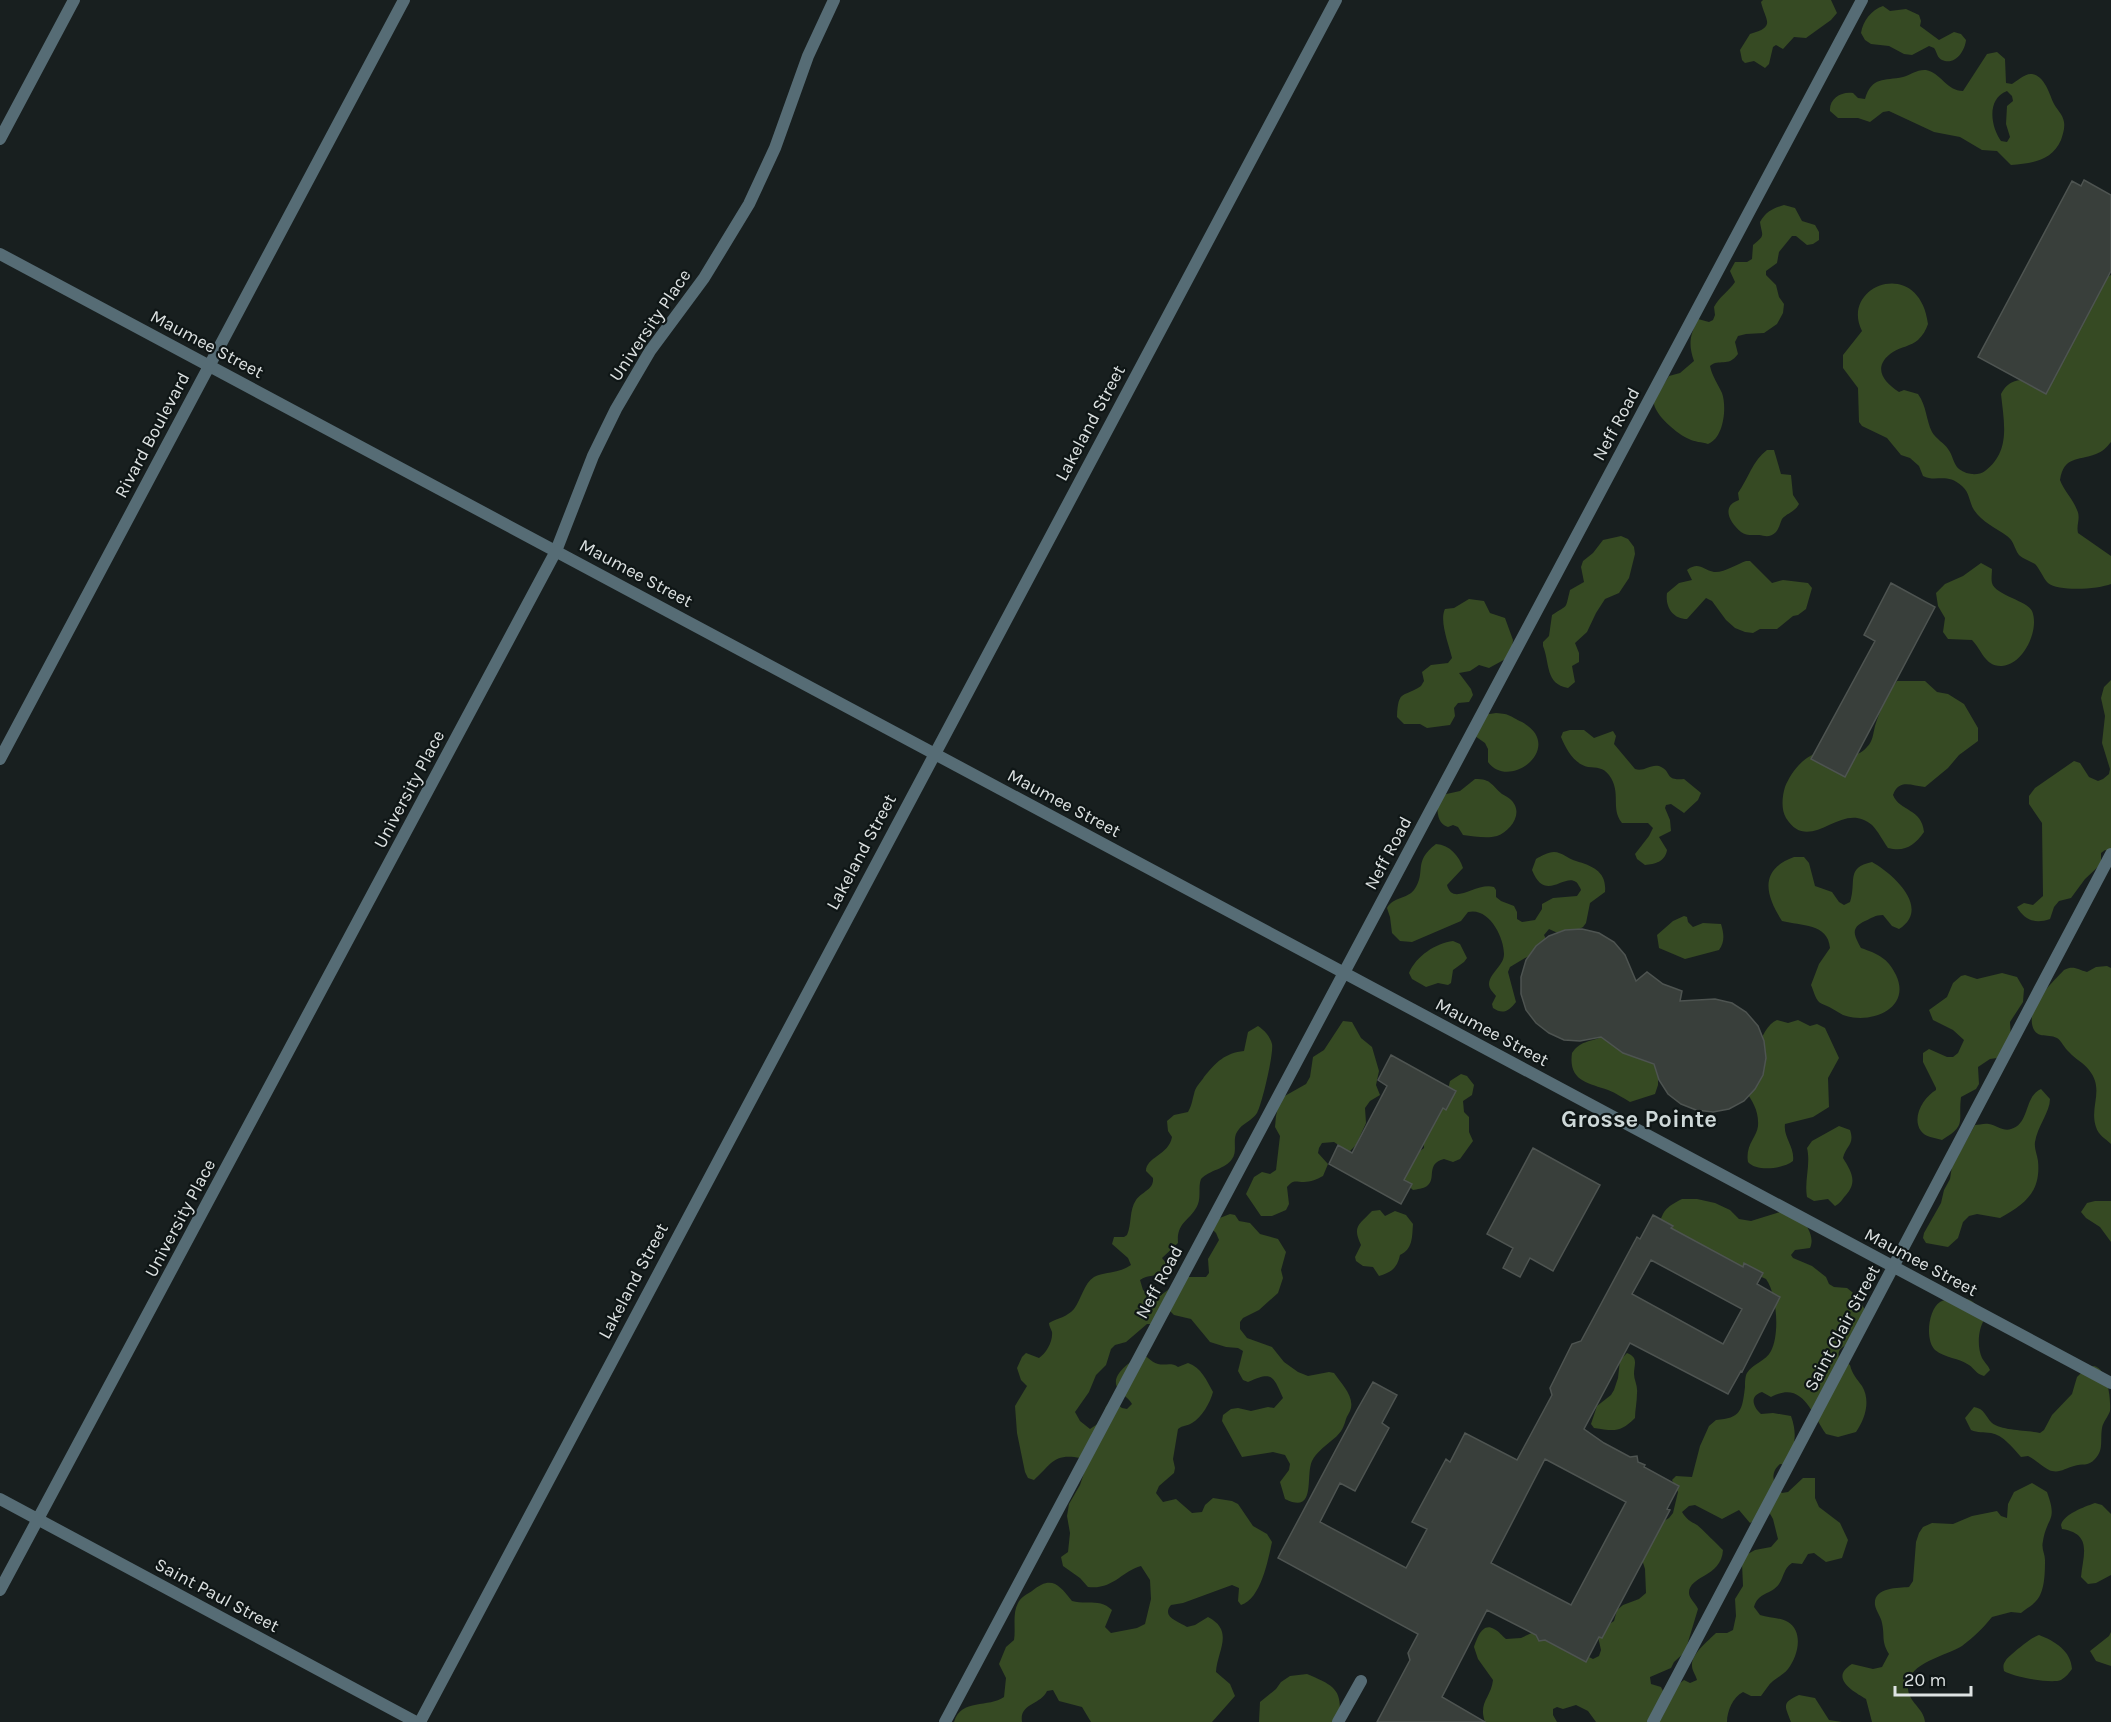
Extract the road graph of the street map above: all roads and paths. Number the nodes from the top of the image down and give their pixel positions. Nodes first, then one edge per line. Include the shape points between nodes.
1 (74, 0) edge
2 (404, 0) edge
3 (834, 0) edge
4 (1336, 0) edge
5 (1862, 0) edge
6 (0, 139) edge
7 (0, 254) edge
8 (210, 366) junction
9 (556, 551) junction
10 (934, 754) junction
11 (0, 759) edge
12 (2111, 854) edge
13 (1344, 973) junction
14 (1894, 1268) junction
15 (2111, 1383) edge
16 (0, 1499) edge
17 (39, 1520) junction
18 (0, 1590) edge
19 (1361, 1681) dead end
20 (418, 1722) edge
21 (945, 1722) edge
22 (1338, 1722) edge
23 (1653, 1722) edge

1 - 6 street
2 - 8 street, Rivard Boulevard
3 - 9 street, University Place via 749,204 704,278 650,351 616,409
4 - 10 street, Lakeland Street
5 - 13 street, Neff Road
7 - 8 street, Maumee Street
8 - 9 street, Maumee Street
8 - 11 street, Rivard Boulevard
9 - 10 street, Maumee Street
9 - 17 street, University Place
10 - 13 street, Maumee Street
10 - 20 street, Lakeland Street
12 - 14 street, Saint Clair Street
13 - 14 street, Maumee Street
13 - 21 street, Neff Road
14 - 15 street, Maumee Street
14 - 23 street, Saint Clair Street
16 - 17 street, Saint Paul Street
17 - 18 street, University Place
17 - 20 street, Saint Paul Street
19 - 22 street

